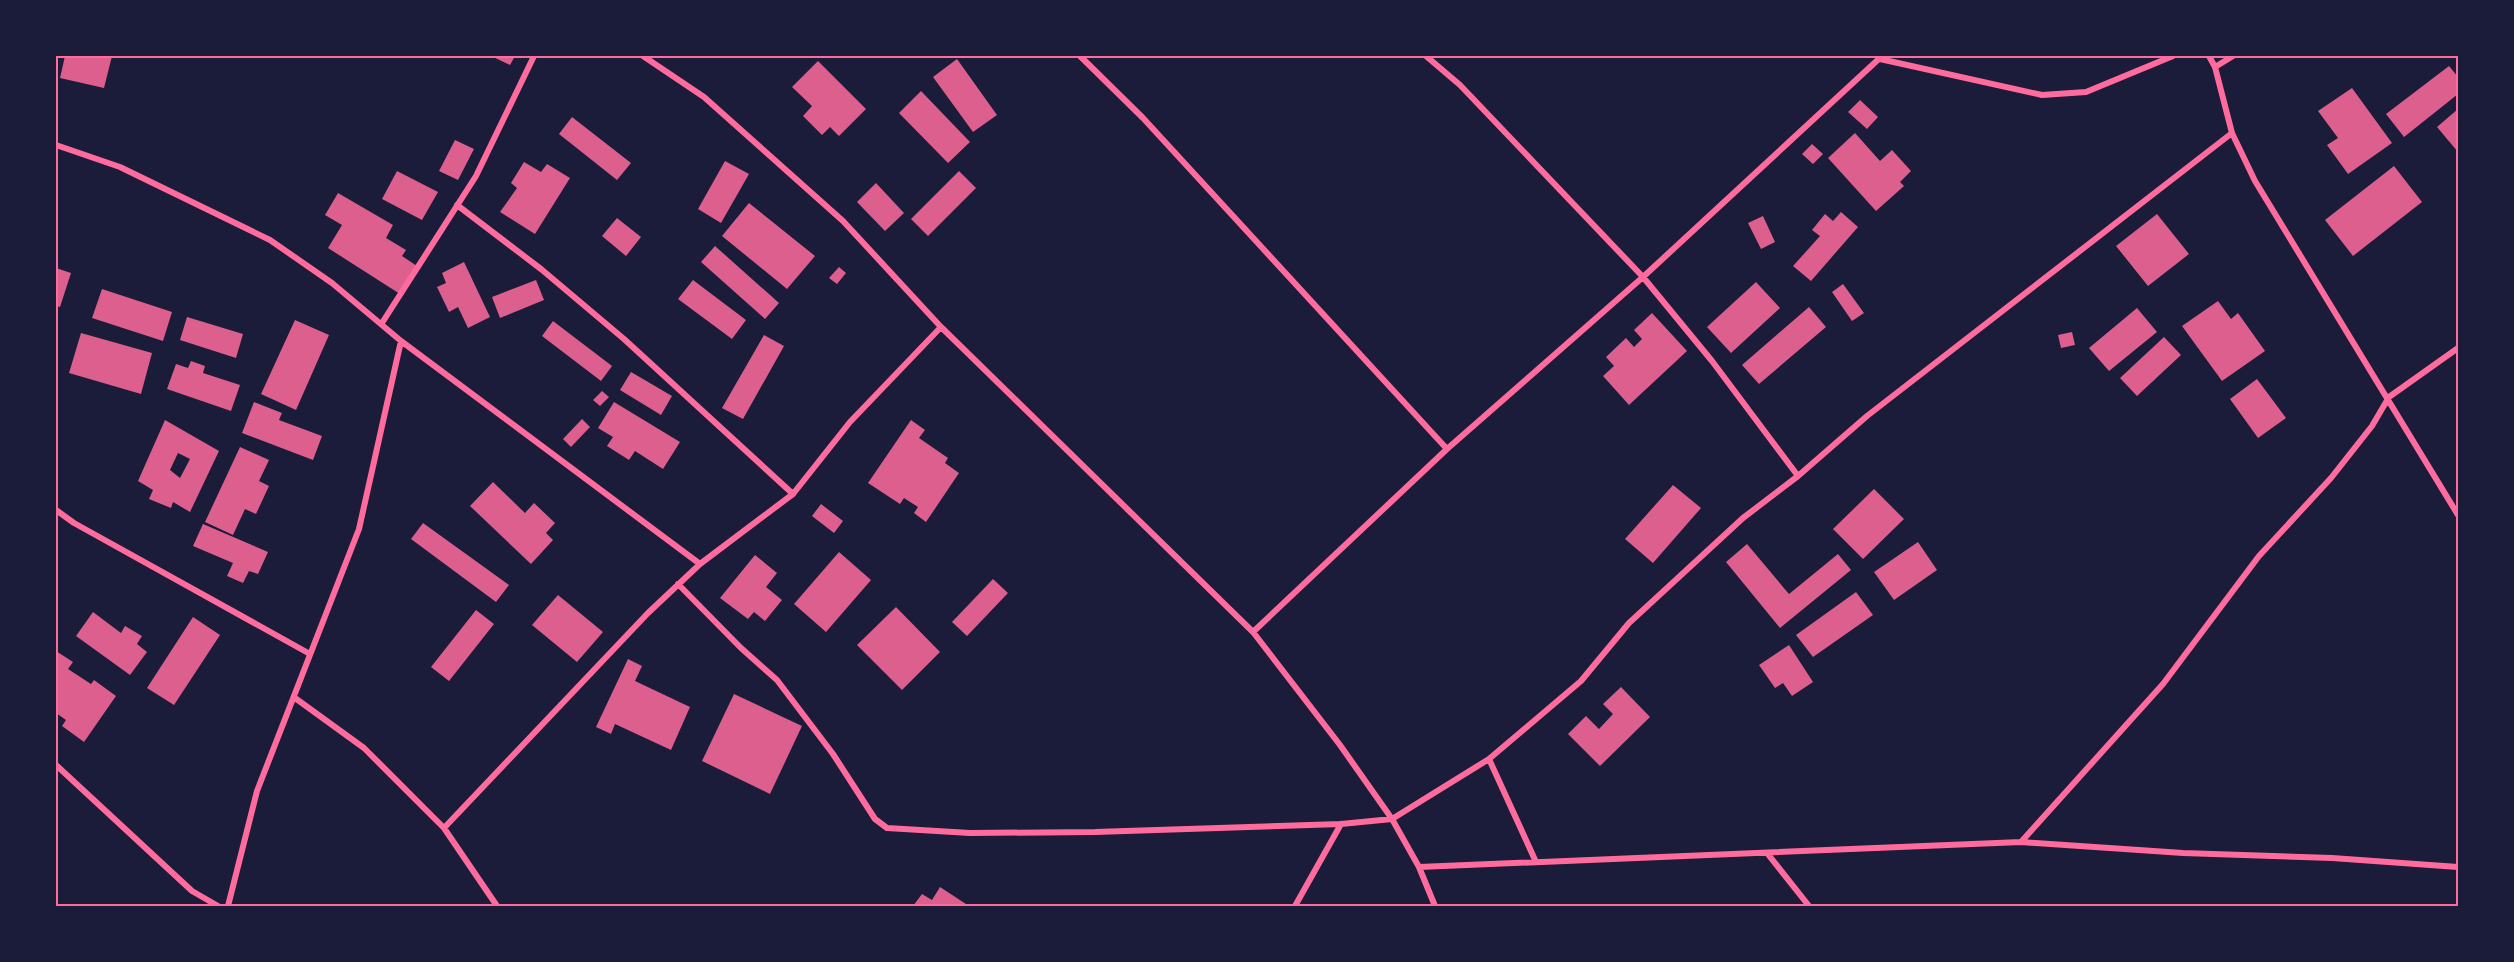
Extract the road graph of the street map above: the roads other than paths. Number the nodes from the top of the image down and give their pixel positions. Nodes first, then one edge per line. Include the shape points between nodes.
1 (534, 56) edge
2 (644, 56) edge
3 (1080, 56) edge
4 (1426, 56) edge
5 (2173, 56) edge
6 (2209, 56) edge
7 (2233, 56) edge
8 (1881, 57) edge
9 (2215, 67) junction
10 (2232, 133) junction
11 (56, 145) edge
12 (457, 206) junction
13 (1643, 277) junction
14 (382, 323) junction
15 (941, 327) junction
16 (401, 341) junction
17 (2458, 348) edge
18 (2389, 397) junction
19 (1447, 449) junction
20 (1798, 476) junction
21 (793, 494) junction
22 (56, 510) edge
23 (2458, 515) edge
24 (700, 564) junction
25 (678, 584) junction
26 (1253, 632) junction
27 (310, 654) junction
28 (296, 698) junction
29 (1489, 759) junction
30 (56, 765) edge
31 (1392, 819) junction
32 (1341, 824) junction
33 (444, 828) junction
34 (2021, 842) junction
35 (1767, 853) junction
36 (1536, 862) junction
37 (1419, 867) junction
38 (2458, 867) edge
39 (218, 906) edge
40 (228, 906) edge
41 (497, 906) edge
42 (1295, 906) edge
43 (1435, 906) edge
44 (1809, 906) edge

1 - 12 street via 476,176
2 - 15 street via 704,97 843,221
3 - 19 street via 1143,118
4 - 13 street via 1460,85
5 - 8 street via 2086,92 2042,95
6 - 9 street
7 - 9 street
8 - 13 street
9 - 10 street
10 - 18 street via 2255,181
10 - 20 street via 1876,409
11 - 14 street via 120,167 270,240
12 - 14 street
12 - 21 street via 541,269 624,339
13 - 19 street
13 - 20 street
14 - 16 street
15 - 21 street via 850,423
15 - 26 street
16 - 24 street
16 - 27 street via 359,529
17 - 18 street
18 - 23 street
18 - 34 street via 2373,426 2259,556 2163,684
19 - 26 street
20 - 29 street via 1734,526 1629,624 1581,681
21 - 24 street
22 - 27 street
24 - 25 street
25 - 32 street via 777,680 833,754 875,819 887,828 970,833
25 - 33 street
26 - 31 street
27 - 28 street
28 - 33 street via 364,748
28 - 40 street via 257,791
29 - 31 street
29 - 36 street
30 - 39 street via 192,891
31 - 32 street
31 - 37 street
32 - 42 street
33 - 41 street
34 - 35 street
34 - 38 street
35 - 36 street
35 - 44 street
36 - 37 street
37 - 43 street

